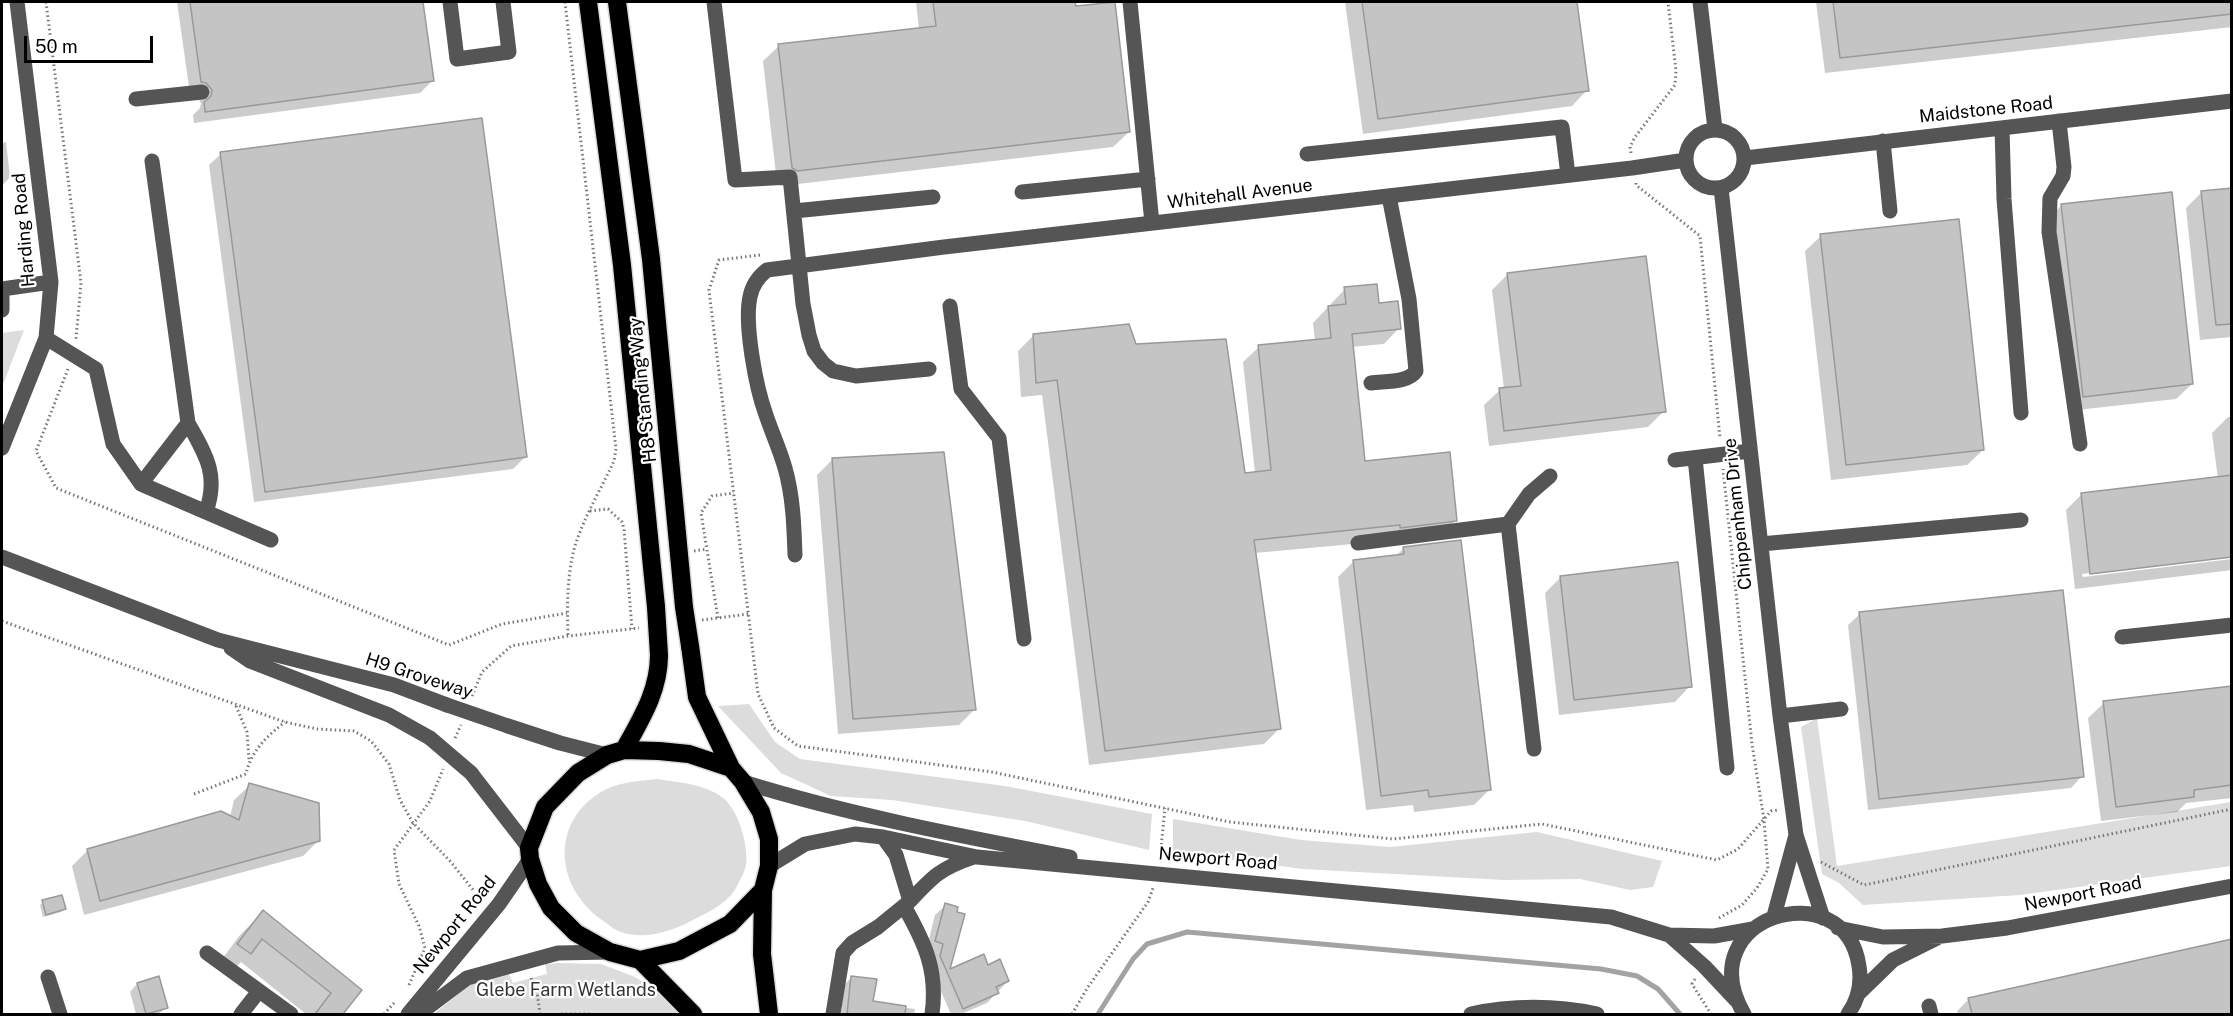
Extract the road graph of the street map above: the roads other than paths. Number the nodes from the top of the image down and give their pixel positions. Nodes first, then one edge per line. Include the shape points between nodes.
1 (17, 2) edge
2 (450, 2) edge
3 (503, 2) edge
4 (588, 2) edge
5 (618, 2) edge
6 (714, 2) edge
7 (1130, 2) edge
8 (1700, 2) edge
9 (202, 92) dead end
10 (136, 99) dead end
11 (2232, 101) edge
12 (2059, 121) junction
13 (2002, 128) junction
14 (1715, 129) junction
15 (1883, 141) junction
16 (1307, 154) dead end
17 (1745, 158) junction
18 (1686, 160) junction
19 (152, 161) dead end
20 (1568, 175) junction
21 (1148, 179) junction
22 (1721, 188) junction
23 (1022, 192) dead end
24 (1389, 196) junction
25 (933, 197) dead end
26 (794, 211) junction
27 (1890, 211) dead end
28 (1152, 224) junction
29 (799, 266) junction
30 (51, 282) junction
31 (2, 289) edge
32 (2, 297) edge
33 (950, 306) dead end
34 (2, 310) edge
35 (46, 339) junction
36 (929, 369) dead end
37 (1371, 383) dead end
38 (2022, 413) dead end
39 (188, 423) junction
40 (2080, 444) dead end
41 (2, 448) edge
42 (1750, 451) junction
43 (1695, 458) junction
44 (1675, 460) dead end
45 (1551, 476) dead end
46 (141, 484) junction
47 (206, 512) junction
48 (2021, 520) dead end
49 (1508, 524) junction
50 (271, 540) dead end
51 (1358, 543) dead end
52 (1761, 544) junction
53 (795, 555) dead end
54 (2, 557) edge
55 (2232, 625) edge
56 (2122, 637) dead end
57 (1024, 639) dead end
58 (218, 640) junction
59 (1841, 709) dead end
60 (1780, 716) junction
61 (1534, 749) dead end
62 (615, 752) junction
63 (731, 768) junction
64 (1727, 768) dead end
65 (743, 782) junction
66 (1796, 836) junction
67 (883, 837) junction
68 (529, 854) junction
69 (977, 856) junction
70 (769, 866) junction
71 (1159, 873) junction
72 (2232, 885) edge
73 (763, 890) junction
74 (907, 903) junction
75 (1774, 916) junction
76 (1823, 918) junction
77 (1838, 928) junction
78 (1753, 929) junction
79 (1669, 935) junction
80 (1942, 936) junction
81 (610, 952) junction
82 (207, 953) dead end
83 (640, 960) junction
84 (48, 977) dead end
85 (259, 991) junction
86 (1736, 1000) junction
87 (1853, 1008) edge
88 (60, 1014) edge
89 (241, 1014) edge
90 (291, 1014) edge
91 (408, 1014) edge
92 (419, 1014) edge
93 (693, 1014) edge
94 (769, 1014) edge
95 (833, 1014) edge
96 (932, 1014) edge
97 (1471, 1014) edge
98 (1597, 1014) edge
99 (1744, 1014) edge

1 - 30 street, Harding Road
2 - 3 street via 457,58 509,52
4 - 62 highway, H8 Standing Way, bridge via 622,265 659,655 652,696
5 - 63 highway, H8 Standing Way, bridge via 651,259 684,607 697,697
6 - 26 street via 735,180 790,177
7 - 21 street
8 - 14 street
9 - 10 street
11 - 12 street, Maidstone Road
12 - 13 street, Maidstone Road
12 - 40 street via 2064,167 2050,198 2049,232
13 - 15 street, Maidstone Road
13 - 38 street
14 - 17 street via 1724,130 1739,141
14 - 18 street via 1694,138
15 - 17 street, Maidstone Road
15 - 27 street
16 - 20 street via 1562,127
17 - 22 street via 1736,180
18 - 20 street, Whitehall Avenue
18 - 22 street via 1697,182
19 - 39 street
20 - 24 street, Whitehall Avenue
21 - 23 street
21 - 28 street
22 - 42 street, Chippenham Drive
24 - 28 street, Whitehall Avenue
24 - 37 street via 1409,298 1416,371 1404,379
25 - 26 street
26 - 29 street
28 - 29 street, Whitehall Avenue
29 - 36 street via 814,351 833,371 856,376
29 - 53 street, Whitehall Avenue via 767,270 760,275 748,312 762,402 790,490
30 - 31 street
30 - 35 street, Harding Road
32 - 34 street
33 - 57 street via 961,389 999,438
35 - 41 street, Harding Road
35 - 46 street via 96,369 113,444
39 - 46 street
39 - 47 street via 208,458 212,495
42 - 43 street
42 - 52 street, Chippenham Drive
43 - 44 street
43 - 64 street
45 - 49 street via 1529,494
46 - 47 street
47 - 50 street
48 - 52 street
49 - 51 street
49 - 61 street
52 - 60 street, Chippenham Drive
54 - 58 street, H9 Groveway
55 - 56 street
58 - 62 street, H9 Groveway, bridge via 394,685 560,743
58 - 68 street, H9 Groveway, bridge via 250,661 389,715 430,738 471,773
59 - 60 street
60 - 66 street, Chippenham Drive
62 - 63 highway via 689,754
62 - 68 highway via 578,772 545,807
63 - 65 highway, H8 Standing Way
65 - 70 highway, H8 Standing Way via 761,812 769,839
65 - 71 street via 832,808
66 - 75 street, Chippenham Drive
66 - 76 street, Chippenham Drive
67 - 69 street, Newport Road
67 - 70 street, Newport Road via 855,834 805,844
67 - 74 street via 896,855
68 - 81 highway via 551,908 576,933
68 - 91 street, Newport Road via 499,904
69 - 71 street, Newport Road
69 - 74 street via 950,865
70 - 73 highway, H8 Standing Way
71 - 79 street, Newport Road via 1611,916
72 - 80 street, Newport Road via 2007,928
73 - 83 highway via 730,924 679,951
73 - 94 highway via 762,954
74 - 95 street via 843,953
74 - 96 street via 932,969
75 - 76 street via 1790,912
75 - 78 street
76 - 77 street
77 - 80 street, Newport Road via 1883,937
77 - 87 street via 1858,958 1861,976
78 - 79 street, Newport Road via 1714,936
78 - 86 street via 1734,962
79 - 86 street, Newport Road
80 - 87 street, Newport Road via 1893,960
81 - 83 highway
81 - 92 street, Newport Road via 558,953 467,978
82 - 85 street
83 - 93 highway
84 - 88 street
85 - 89 street
85 - 90 street
86 - 99 street
97 - 98 street via 1498,1008 1550,1008

